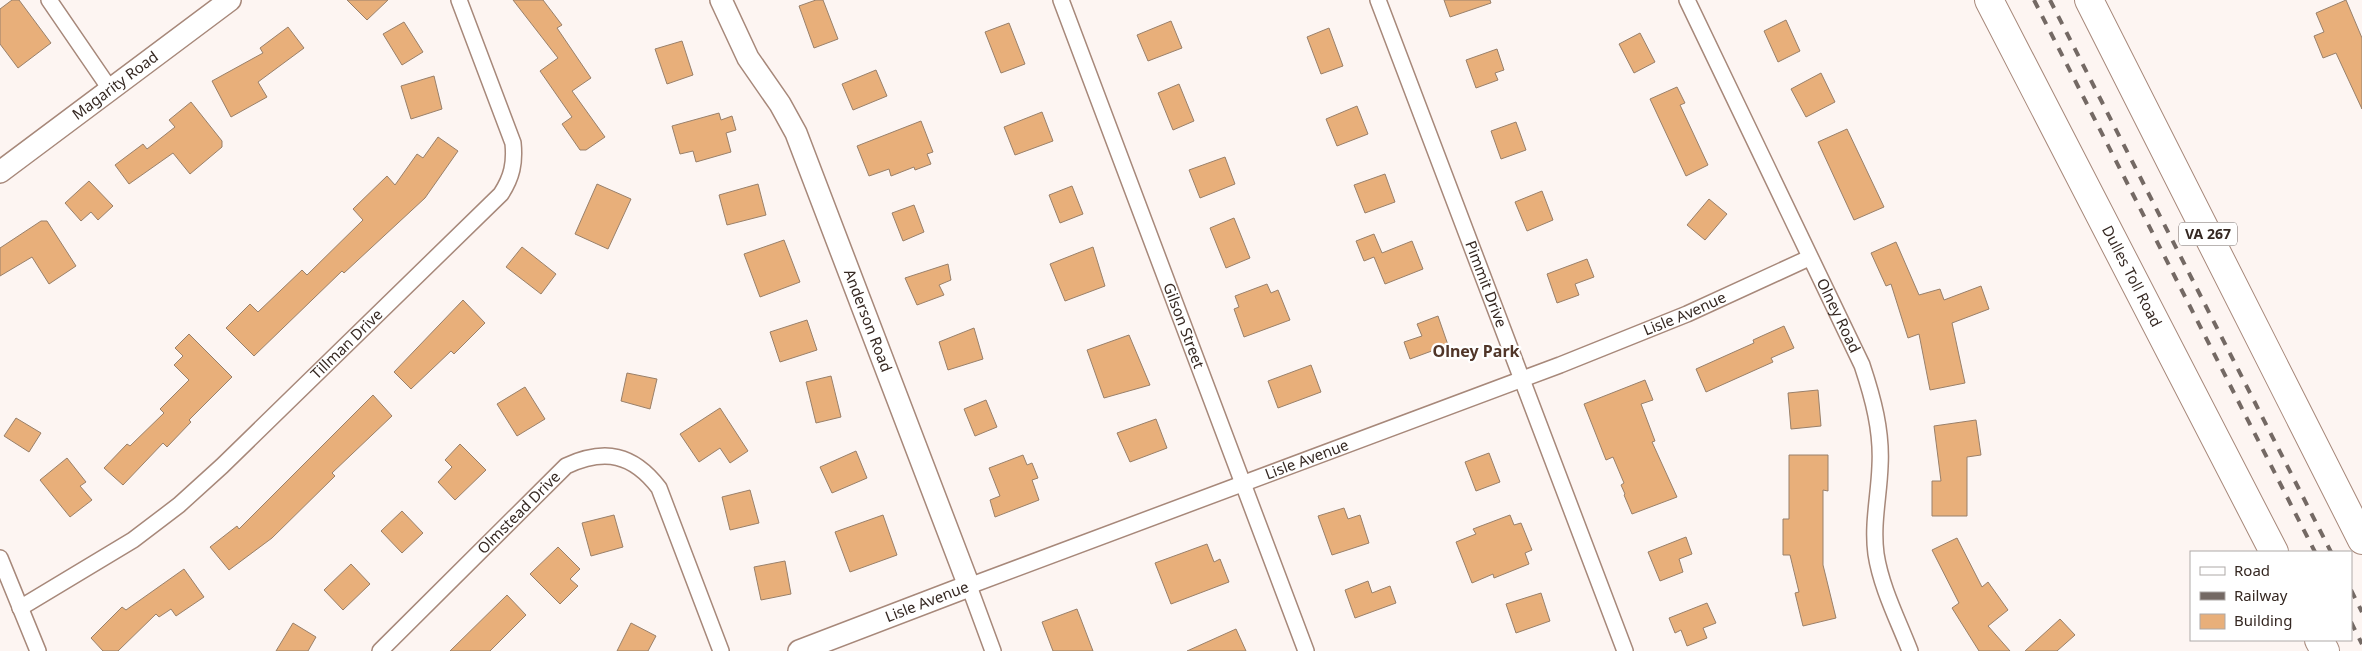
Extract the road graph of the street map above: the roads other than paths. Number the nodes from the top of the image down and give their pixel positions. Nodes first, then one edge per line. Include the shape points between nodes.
1 (48, 0) edge
2 (230, 0) edge
3 (459, 0) edge
4 (721, 0) edge
5 (1061, 0) edge
6 (1378, 0) edge
7 (1686, 0) edge
8 (1989, 0) edge
9 (2089, 0) edge
10 (110, 90) junction
11 (0, 172) edge
12 (1809, 258) junction
13 (1522, 379) junction
14 (1242, 484) junction
15 (2362, 540) edge
16 (2273, 551) edge
17 (0, 558) edge
18 (969, 586) junction
19 (20, 608) junction
20 (38, 651) edge
21 (380, 651) edge
22 (721, 651) edge
23 (800, 651) edge
24 (993, 651) edge
25 (1306, 651) edge
26 (1625, 651) edge
27 (1910, 651) edge

1 - 10 street
2 - 10 street, Magarity Road
3 - 19 street, Tillman Drive via 514,143 515,162 501,194 179,505 116,552
4 - 18 street, Anderson Road via 748,58 796,133
5 - 14 street, Gilson Street
6 - 13 street, Pimmit Drive
7 - 12 street, Olney Road
8 - 16 highway, Dulles Toll Road
9 - 15 highway, VA 267
10 - 11 street, Magarity Road
12 - 13 street, Lisle Avenue via 1687,314
12 - 27 street, Olney Road via 1862,365 1873,398 1880,465 1874,526 1876,555
13 - 14 street, Lisle Avenue
13 - 26 street, Pimmit Drive
14 - 18 street, Lisle Avenue
14 - 25 street, Gilson Street
17 - 19 street
18 - 23 street, Lisle Avenue
18 - 24 street, Anderson Road
19 - 20 street
21 - 22 street, Olmstead Drive via 566,466 599,455 616,456 634,463 648,473 659,488

